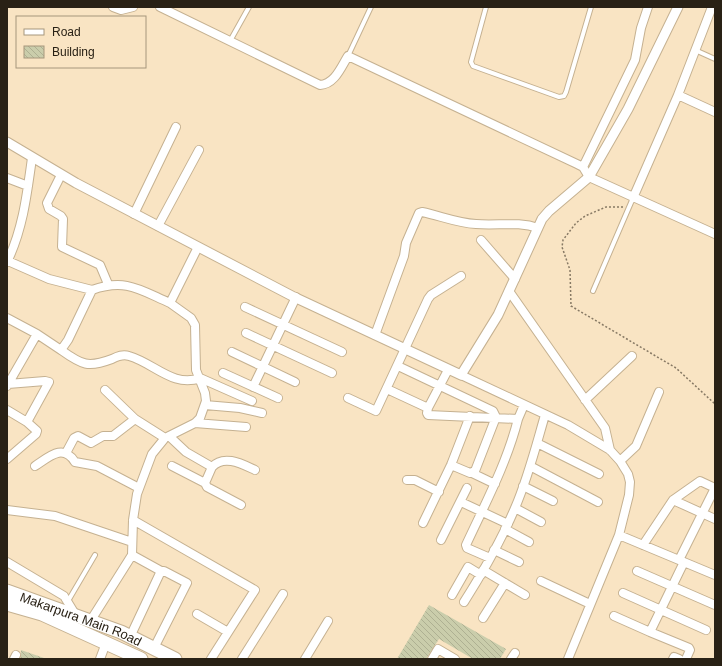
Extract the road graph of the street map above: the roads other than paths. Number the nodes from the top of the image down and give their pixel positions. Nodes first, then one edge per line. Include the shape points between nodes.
1 (113, 7) edge
2 (133, 7) edge
3 (160, 7) edge
4 (249, 7) edge
5 (371, 7) edge
6 (486, 7) edge
7 (590, 7) edge
8 (648, 7) edge
9 (678, 7) edge
10 (712, 7) edge
11 (230, 41) junction
12 (695, 50) junction
13 (348, 56) junction
14 (715, 59) edge
15 (678, 95) junction
16 (715, 112) edge
17 (176, 127) dead end
18 (7, 142) edge
19 (199, 150) dead end
20 (32, 158) junction
21 (583, 167) junction
22 (61, 174) junction
23 (589, 177) junction
24 (7, 178) edge
25 (28, 186) junction
26 (633, 198) junction
27 (134, 214) junction
28 (158, 226) junction
29 (538, 228) junction
30 (715, 234) edge
31 (481, 240) dead end
32 (198, 247) junction
33 (7, 261) edge
34 (461, 276) dead end
35 (515, 279) junction
36 (108, 284) junction
37 (92, 290) junction
38 (510, 291) junction
39 (593, 291) dead end
40 (296, 297) junction
41 (170, 303) junction
42 (245, 307) dead end
43 (7, 318) edge
44 (283, 324) junction
45 (246, 333) dead end
46 (37, 334) junction
47 (374, 335) junction
48 (272, 346) junction
49 (62, 350) junction
50 (406, 350) junction
51 (232, 352) dead end
52 (342, 352) dead end
53 (632, 356) dead end
54 (263, 366) junction
55 (398, 366) junction
56 (448, 370) junction
57 (223, 373) dead end
58 (332, 373) dead end
59 (461, 375) junction
60 (200, 378) junction
61 (295, 382) dead end
62 (8, 385) edge
63 (440, 385) junction
64 (252, 387) junction
65 (387, 389) junction
66 (105, 390) dead end
67 (659, 392) dead end
68 (278, 398) dead end
69 (348, 398) dead end
70 (585, 400) junction
71 (252, 401) dead end
72 (205, 405) junction
73 (524, 405) junction
74 (428, 408) junction
75 (7, 410) edge
76 (262, 413) dead end
77 (546, 415) junction
78 (470, 416) junction
79 (496, 417) junction
80 (135, 419) junction
81 (518, 419) junction
82 (27, 422) junction
83 (195, 423) junction
84 (246, 427) dead end
85 (167, 437) junction
86 (537, 443) junction
87 (610, 450) junction
88 (66, 453) junction
89 (7, 458) edge
90 (620, 461) junction
91 (451, 465) junction
92 (35, 466) dead end
93 (172, 466) dead end
94 (530, 466) junction
95 (212, 467) junction
96 (255, 470) dead end
97 (472, 473) junction
98 (599, 474) dead end
99 (407, 480) dead end
100 (205, 483) junction
101 (495, 484) junction
102 (523, 486) junction
103 (139, 488) junction
104 (467, 488) dead end
105 (715, 488) edge
106 (439, 492) junction
107 (673, 500) junction
108 (553, 501) dead end
109 (461, 502) junction
110 (598, 502) dead end
111 (241, 505) dead end
112 (515, 508) junction
113 (7, 510) edge
114 (482, 512) junction
115 (702, 514) junction
116 (715, 519) edge
117 (133, 520) junction
118 (541, 522) dead end
119 (423, 523) dead end
120 (506, 527) junction
121 (619, 535) junction
122 (441, 540) dead end
123 (132, 542) junction
124 (529, 542) dead end
125 (642, 545) junction
126 (494, 550) junction
127 (95, 555) dead end
128 (132, 555) junction
129 (490, 558) junction
130 (682, 561) junction
131 (7, 562) edge
132 (519, 562) dead end
133 (161, 571) junction
134 (637, 571) dead end
135 (482, 572) junction
136 (715, 575) edge
137 (541, 581) dead end
138 (505, 583) junction
139 (672, 586) junction
140 (7, 591) edge
141 (623, 593) dead end
142 (283, 594) dead end
143 (452, 595) dead end
144 (525, 595) dead end
145 (68, 601) junction
146 (464, 602) dead end
147 (7, 604) edge
148 (590, 604) junction
149 (715, 605) edge
150 (661, 610) junction
151 (75, 614) junction
152 (197, 614) dead end
153 (614, 616) dead end
154 (483, 618) dead end
155 (91, 620) junction
156 (328, 621) dead end
157 (706, 630) dead end
158 (228, 632) junction
159 (650, 632) junction
160 (130, 636) junction
161 (106, 643) junction
162 (154, 648) junction
163 (100, 659) edge
164 (141, 659) edge
165 (175, 659) edge
166 (211, 659) edge
167 (242, 659) edge
168 (305, 659) edge
169 (432, 659) edge
170 (455, 659) edge
171 (568, 659) edge
172 (673, 659) edge
173 (678, 659) edge
174 (686, 659) edge

1 - 2 street via 121,10
3 - 11 street
4 - 11 lane
5 - 13 lane
6 - 7 lane via 471,62 473,66 559,97 564,96 566,92
8 - 21 street via 635,60
9 - 23 street via 628,109
10 - 12 street
11 - 13 street via 320,84 332,81
12 - 14 lane
12 - 15 street
13 - 21 street
15 - 16 street
15 - 26 street
17 - 27 street
18 - 20 street
19 - 28 street
20 - 22 street
20 - 25 street
21 - 23 street
22 - 27 street
22 - 36 street via 47,203 49,209 63,219 62,247 100,265
23 - 26 street
23 - 29 street via 549,211
24 - 25 street
25 - 33 street via 26,205 16,241
26 - 30 street
26 - 39 lane
27 - 28 street
28 - 32 street
29 - 35 street
29 - 47 street via 523,224 474,224 419,213
31 - 35 street
32 - 40 street
32 - 41 street
33 - 37 street via 49,279
34 - 50 street via 431,295
35 - 38 street
36 - 37 street
36 - 41 street via 128,285
37 - 49 street
38 - 59 street
38 - 70 street
40 - 44 street
40 - 47 street
41 - 60 street via 191,318 195,325 196,370
42 - 44 street
43 - 46 street
44 - 48 street
44 - 52 street
45 - 48 street
46 - 49 street
46 - 62 street
47 - 50 street
48 - 54 street
48 - 58 street
49 - 60 street via 75,360 86,364 96,365 121,355 129,356 170,377 190,382
50 - 55 street
50 - 56 street
51 - 54 street
53 - 70 street
54 - 61 street
54 - 64 street
55 - 63 street
55 - 65 street
56 - 59 street
56 - 63 street
57 - 64 street
59 - 73 street
60 - 71 street
60 - 72 street via 205,393
62 - 82 street via 49,382
63 - 74 street
63 - 79 street via 493,411
64 - 68 street
65 - 69 street via 376,411
65 - 74 street
66 - 80 street
67 - 90 street via 636,446
70 - 87 street via 605,428
72 - 76 street
72 - 83 street
73 - 77 street
73 - 81 street
74 - 78 street via 428,416
75 - 82 street
77 - 86 street
77 - 87 street
78 - 79 street
78 - 91 street
79 - 81 street
79 - 97 street
80 - 85 street
80 - 88 street via 113,436 103,436 91,443 81,437 74,438
81 - 101 street
82 - 89 street via 34,427 36,434
83 - 84 street
83 - 85 street
85 - 95 street
85 - 103 street via 152,454
86 - 94 street
86 - 98 street
87 - 90 street
88 - 92 street via 56,453
88 - 103 street via 75,462 97,466
90 - 121 street via 630,482
91 - 97 street
91 - 106 street
93 - 100 street
94 - 102 street
94 - 110 street
95 - 96 street via 222,461 231,460
95 - 100 street
97 - 101 street
99 - 106 street via 415,480
100 - 111 street via 207,487
101 - 114 street
102 - 108 street
102 - 112 street
103 - 117 street
104 - 109 street
105 - 107 street via 700,481
105 - 115 street
106 - 119 street
107 - 115 street
107 - 125 street
109 - 114 street
109 - 122 street
112 - 118 street
112 - 120 street
113 - 123 street via 55,516
114 - 120 street
114 - 129 street via 466,547
115 - 116 street
115 - 130 street
117 - 123 street
117 - 158 street via 255,589
120 - 124 street
120 - 126 street
121 - 125 street
121 - 148 street
123 - 128 street
125 - 130 street
126 - 129 street
126 - 132 street
127 - 145 lane
128 - 133 street
128 - 155 street
129 - 135 street
130 - 136 street
130 - 139 street
131 - 145 street via 64,596
133 - 160 street
133 - 162 street via 187,583
134 - 139 street
135 - 138 street
135 - 143 street via 468,567
135 - 146 street
137 - 148 street
138 - 144 street
138 - 154 street
139 - 149 street
139 - 150 street
140 - 151 highway, Makarpura Main Road
141 - 150 street
142 - 167 street
145 - 151 street
147 - 161 highway, Makarpura Main Road via 42,614
148 - 171 street
150 - 157 street
150 - 159 street
151 - 155 highway, Makarpura Main Road
152 - 158 street
153 - 159 street
155 - 160 highway, Makarpura Main Road
156 - 168 street
158 - 166 street
159 - 174 street via 689,648
160 - 162 highway, Makarpura Main Road
161 - 163 street
161 - 164 highway, Makarpura Main Road
162 - 165 highway, Makarpura Main Road
169 - 170 street via 438,649
172 - 173 street

